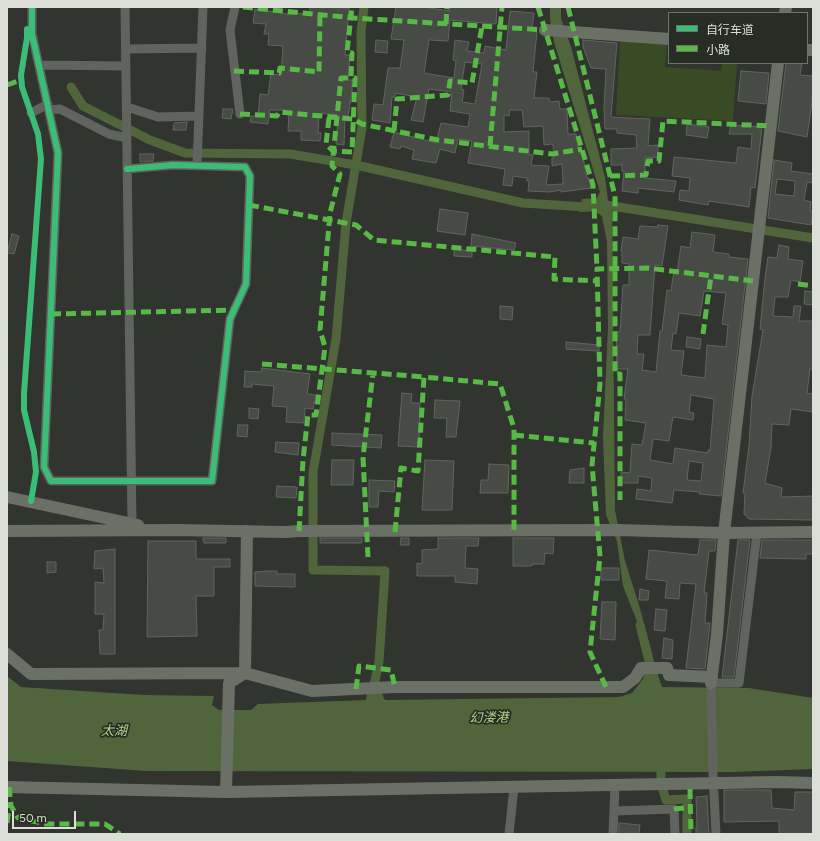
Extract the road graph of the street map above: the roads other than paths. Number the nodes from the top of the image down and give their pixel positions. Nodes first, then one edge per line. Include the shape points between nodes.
1 (32, 7) edge
2 (125, 7) edge
3 (203, 7) edge
4 (235, 7) edge
5 (545, 30) dead end
6 (668, 39) edge
7 (202, 48) junction
8 (126, 50) junction
9 (778, 64) edge
10 (39, 65) junction
11 (126, 66) junction
12 (48, 107) junction
13 (127, 107) junction
14 (31, 114) dead end
15 (240, 114) dead end
16 (199, 116) junction
17 (127, 138) junction
18 (197, 166) junction
19 (128, 169) junction
20 (132, 481) junction
21 (7, 497) edge
22 (132, 523) junction
23 (177, 530) junction
24 (7, 531) edge
25 (247, 531) junction
26 (813, 532) edge
27 (724, 533) junction
28 (757, 533) junction
29 (7, 654) edge
30 (244, 673) junction
31 (712, 680) junction
32 (713, 779) junction
33 (813, 783) edge
34 (615, 785) junction
35 (7, 787) edge
36 (514, 787) junction
37 (226, 792) junction
38 (614, 811) junction
39 (509, 834) edge
40 (613, 834) edge
41 (675, 834) edge
42 (716, 834) edge

1 - 10 street via 32,34
2 - 8 street
3 - 7 street
4 - 15 street via 230,30
5 - 6 street
7 - 8 street
7 - 16 street
8 - 11 street
9 - 27 street
10 - 11 street
10 - 12 street
11 - 13 street
12 - 14 street
12 - 17 street via 60,109 109,134
12 - 20 street via 58,153 44,467 51,481
13 - 16 street via 158,117
13 - 17 street
16 - 18 street
17 - 19 street
18 - 19 street via 173,165
18 - 20 street via 245,167 250,176 246,284 230,319 212,481
19 - 20 street
20 - 22 street
21 - 22 street
22 - 23 street
23 - 24 street
23 - 25 street
25 - 27 street via 616,530
25 - 30 street
26 - 28 street
27 - 28 street
27 - 31 street
28 - 31 street via 740,683
29 - 30 street via 31,674
30 - 31 street via 312,691 395,686 623,687 635,678 641,668 667,668 669,675
30 - 37 street via 229,683
31 - 32 street
32 - 33 street
32 - 34 street
32 - 42 street
34 - 36 street
34 - 38 street
35 - 37 street
36 - 37 street
36 - 39 street
38 - 40 street
38 - 41 street via 674,809

